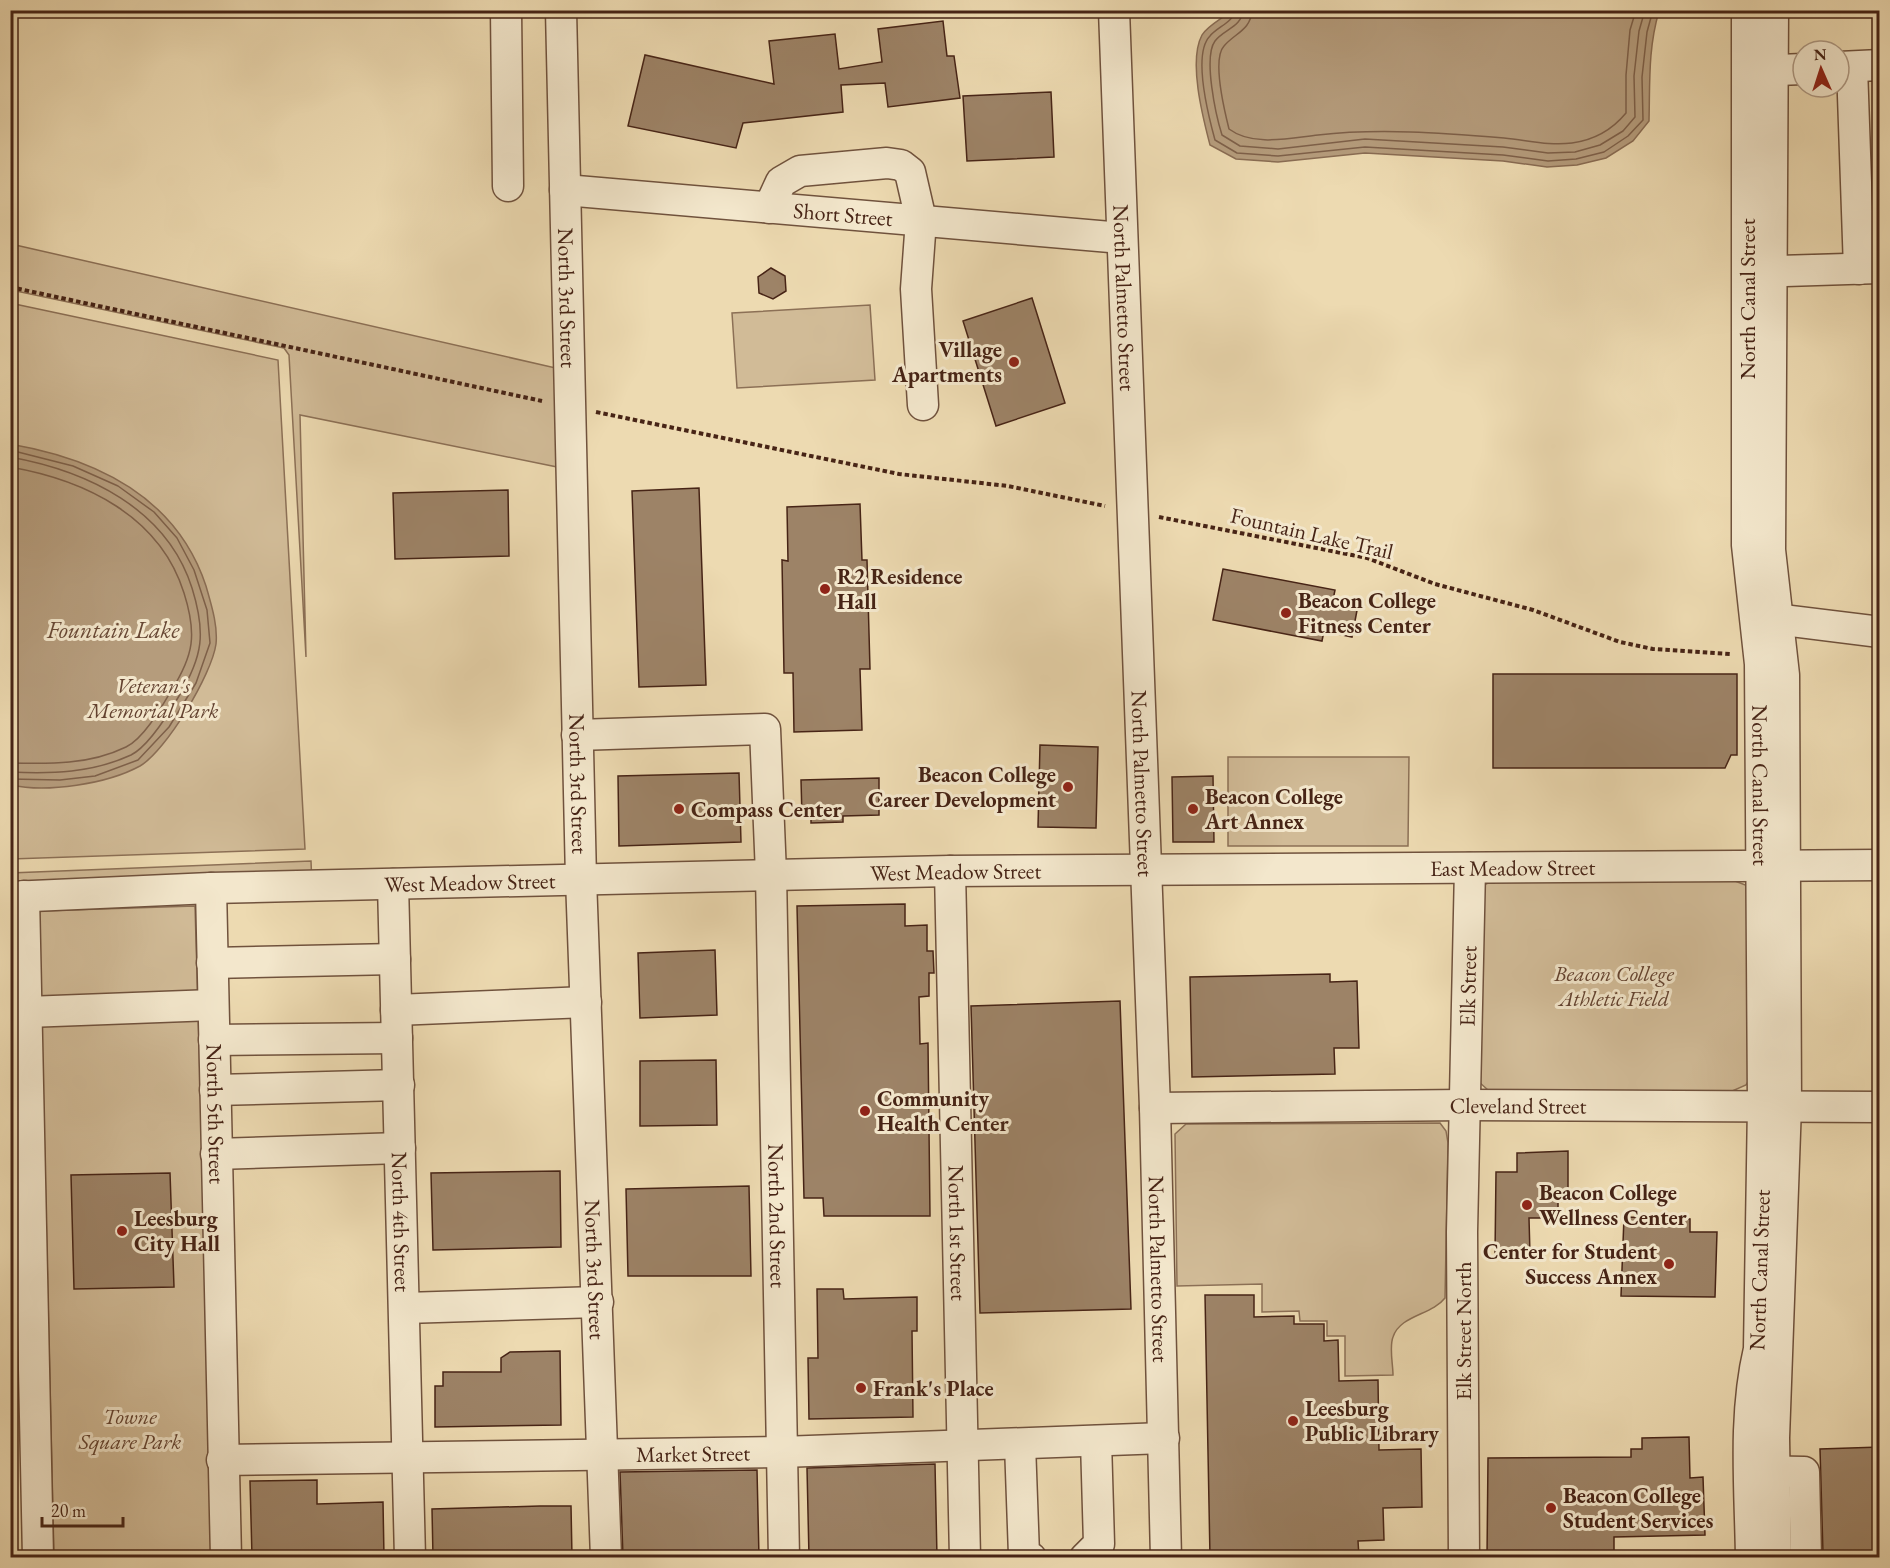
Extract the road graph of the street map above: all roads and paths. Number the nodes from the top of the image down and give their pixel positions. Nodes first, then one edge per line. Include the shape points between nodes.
1 (506, 10) edge
2 (561, 10) edge
3 (1114, 10) edge
4 (1747, 10) edge
5 (1773, 10) edge
6 (1791, 70) edge
7 (1760, 71) junction
8 (1860, 72) edge
9 (508, 186) dead end
10 (565, 190) junction
11 (769, 208) junction
12 (921, 220) junction
13 (1122, 238) junction
14 (1869, 268) edge
15 (1759, 272) junction
16 (10, 287) edge
17 (923, 405) dead end
18 (569, 406) junction
19 (1132, 511) junction
20 (1766, 617) junction
21 (1880, 632) edge
22 (1760, 664) junction
23 (576, 735) junction
24 (1772, 863) junction
25 (1880, 865) edge
26 (1470, 868) junction
27 (1146, 870) junction
28 (950, 871) junction
29 (771, 874) junction
30 (580, 879) junction
31 (393, 884) junction
32 (211, 888) junction
33 (17, 896) edge
34 (395, 959) junction
35 (213, 963) junction
36 (586, 1002) junction
37 (213, 1005) junction
38 (27, 1012) junction
39 (397, 1024) junction
40 (214, 1040) junction
41 (399, 1085) junction
42 (215, 1090) junction
43 (1464, 1105) junction
44 (1774, 1105) junction
45 (1880, 1107) edge
46 (1155, 1108) junction
47 (400, 1148) junction
48 (216, 1154) junction
49 (598, 1302) junction
50 (405, 1308) junction
51 (1164, 1438) junction
52 (1096, 1441) junction
53 (1020, 1444) junction
54 (962, 1446) junction
55 (782, 1452) junction
56 (603, 1455) junction
57 (408, 1458) junction
58 (222, 1460) junction
59 (24, 1462) edge
60 (1762, 1471) junction
61 (38, 1557) edge
62 (226, 1557) edge
63 (410, 1557) edge
64 (606, 1557) edge
65 (784, 1557) edge
66 (964, 1557) edge
67 (1031, 1557) edge
68 (1085, 1557) edge
69 (1167, 1557) edge
70 (1464, 1557) edge
71 (1750, 1557) edge
72 (1776, 1557) edge
73 (1806, 1557) edge

1 - 9 street
2 - 10 street, North 3rd Street
3 - 13 street, North Palmetto Street
4 - 7 street, North Canal Street
5 - 7 street
6 - 7 street
7 - 15 street, North Canal Street
8 - 14 street
10 - 11 street, Short Street
10 - 18 street, North 3rd Street
11 - 12 street, Short Street
11 - 12 street via 776,188 790,174 887,163 901,165 910,172
12 - 13 street, Short Street
12 - 17 street via 916,289
13 - 19 street, North Palmetto Street
14 - 15 street
15 - 20 street, North Canal Street via 1747,545
16 - 18 path, Fountain Lake Trail
18 - 19 path, Fountain Lake Trail via 898,474 1008,486
18 - 23 street, North 3rd Street
19 - 22 path, Fountain Lake Trail via 1366,558 1435,584 1533,610 1620,642 1653,649 1742,654
19 - 27 street, North Palmetto Street
20 - 21 street
20 - 22 street, North Canal Street
20 - 24 street via 1784,675
22 - 24 street, North Canal Street
23 - 29 street, North 2nd Street via 765,729
23 - 30 street, North 3rd Street
24 - 25 street, East Meadow Street
24 - 26 street, East Meadow Street
24 - 44 street, North Canal Street
26 - 27 street, East Meadow Street
26 - 43 street, Elk Street
27 - 28 street, West Meadow Street
27 - 46 street, North Palmetto Street
28 - 29 street, West Meadow Street
28 - 54 street, North 1st Street
29 - 30 street, West Meadow Street
29 - 55 street, North 2nd Street
30 - 31 street, West Meadow Street
30 - 36 street, North 3rd Street
31 - 32 street, West Meadow Street
31 - 34 street, North 4th Street
32 - 33 street, West Meadow Street
32 - 35 street, North 5th Street
33 - 38 street
34 - 35 street
34 - 39 street, North 4th Street
35 - 37 street, North 5th Street
36 - 39 street
36 - 49 street, North 3rd Street
37 - 38 street
37 - 40 street, North 5th Street
38 - 59 street
39 - 40 street
39 - 41 street, North 4th Street
40 - 42 street, North 5th Street
41 - 42 street
41 - 47 street, North 4th Street
42 - 48 street, North 5th Street
43 - 44 street, Cleveland Street
43 - 46 street, Cleveland Street
43 - 70 street, Elk Street North
44 - 45 street, Cleveland Street
44 - 60 street, North Canal Street via 1759,1349 1748,1425
46 - 51 street, North Palmetto Street
47 - 48 street
47 - 50 street, North 4th Street
48 - 58 street, North 5th Street
49 - 50 street
49 - 56 street, North 3rd Street
50 - 57 street, North 4th Street
51 - 52 street, Market Street
51 - 69 street, North Palmetto Street
52 - 53 street, Market Street
52 - 68 street via 1099,1544
53 - 54 street, Market Street
53 - 67 street via 1024,1555
54 - 55 street, Market Street
54 - 66 street, North 1st Street
55 - 56 street, Market Street
55 - 65 street, North 2nd Street
56 - 57 street, Market Street
56 - 64 street, North 3rd Street
57 - 58 street, Market Street
57 - 63 street, North 4th Street
58 - 62 street, North 5th Street
59 - 61 street
60 - 71 street, North Canal Street
60 - 72 street
60 - 73 street via 1804,1472

